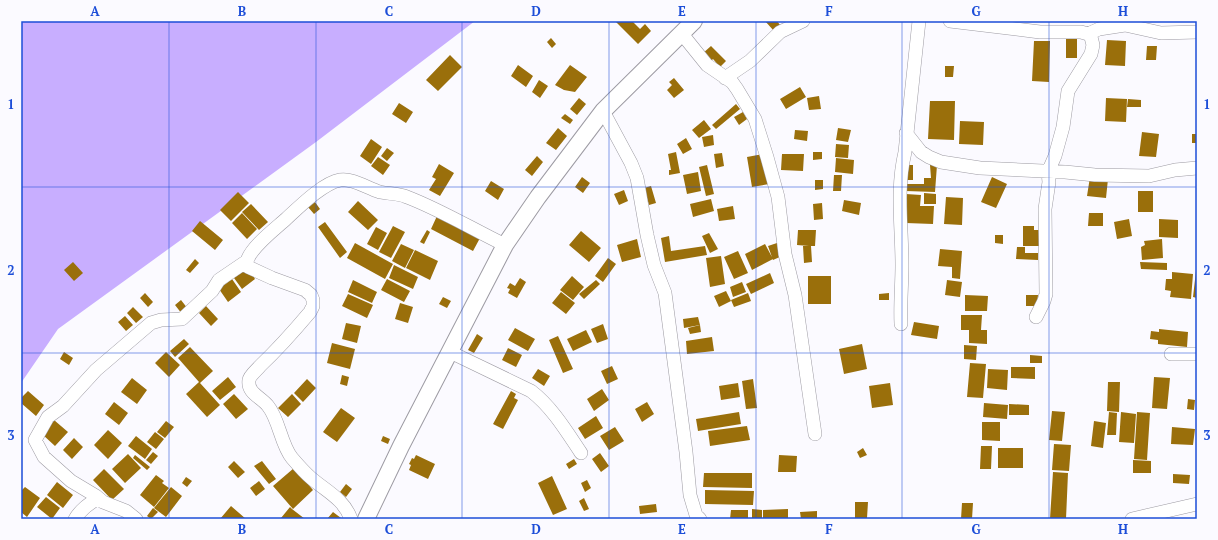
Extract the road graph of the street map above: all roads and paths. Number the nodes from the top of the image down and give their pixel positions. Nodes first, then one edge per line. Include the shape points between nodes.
1 (694, 21) edge
2 (802, 21) edge
3 (919, 21) edge
4 (950, 21) edge
5 (1197, 32) edge
6 (682, 34) junction
7 (1088, 34) junction
8 (725, 78) junction
9 (603, 111) junction
10 (906, 133) junction
11 (1197, 168) edge
12 (1048, 172) junction
13 (505, 245) junction
14 (247, 260) junction
15 (1036, 317) dead end
16 (901, 324) dead end
17 (450, 352) junction
18 (1171, 354) dead end
19 (1197, 354) edge
20 (815, 434) dead end
21 (581, 453) dead end
22 (98, 498) junction
23 (1197, 504) edge
24 (75, 519) edge
25 (136, 519) edge
26 (351, 519) edge
27 (366, 519) edge
28 (700, 519) edge
29 (1132, 519) edge

1 - 6 street
2 - 8 street via 780,32 750,61
3 - 10 street
4 - 7 street via 1040,32
5 - 7 street via 1161,33 1125,25 1099,29
6 - 8 street via 707,65
6 - 9 street
7 - 12 street via 1091,37 1091,54 1068,91 1063,127
8 - 20 street via 737,88 755,119 776,189 785,254 795,295
9 - 13 street
9 - 28 street via 637,178 646,235 665,293 690,495 696,515
10 - 12 street via 922,152 941,162 980,168
10 - 16 street via 899,206
11 - 12 street via 1149,176
12 - 15 street via 1049,186 1045,209 1046,294
13 - 14 street via 406,196 382,192 354,181 341,180 332,182 310,197 264,239
13 - 17 street
14 - 22 street via 219,280 212,291 182,319 151,323 96,370 63,406 48,417 35,440 44,457 71,481
14 - 26 street via 248,266 305,290 311,295 313,306 310,312 277,351 255,371 249,379 249,387 270,409 291,457 311,478 338,499
17 - 21 street via 541,398
17 - 27 street
18 - 19 street
22 - 24 street via 79,512
22 - 25 street via 126,511
23 - 29 street

